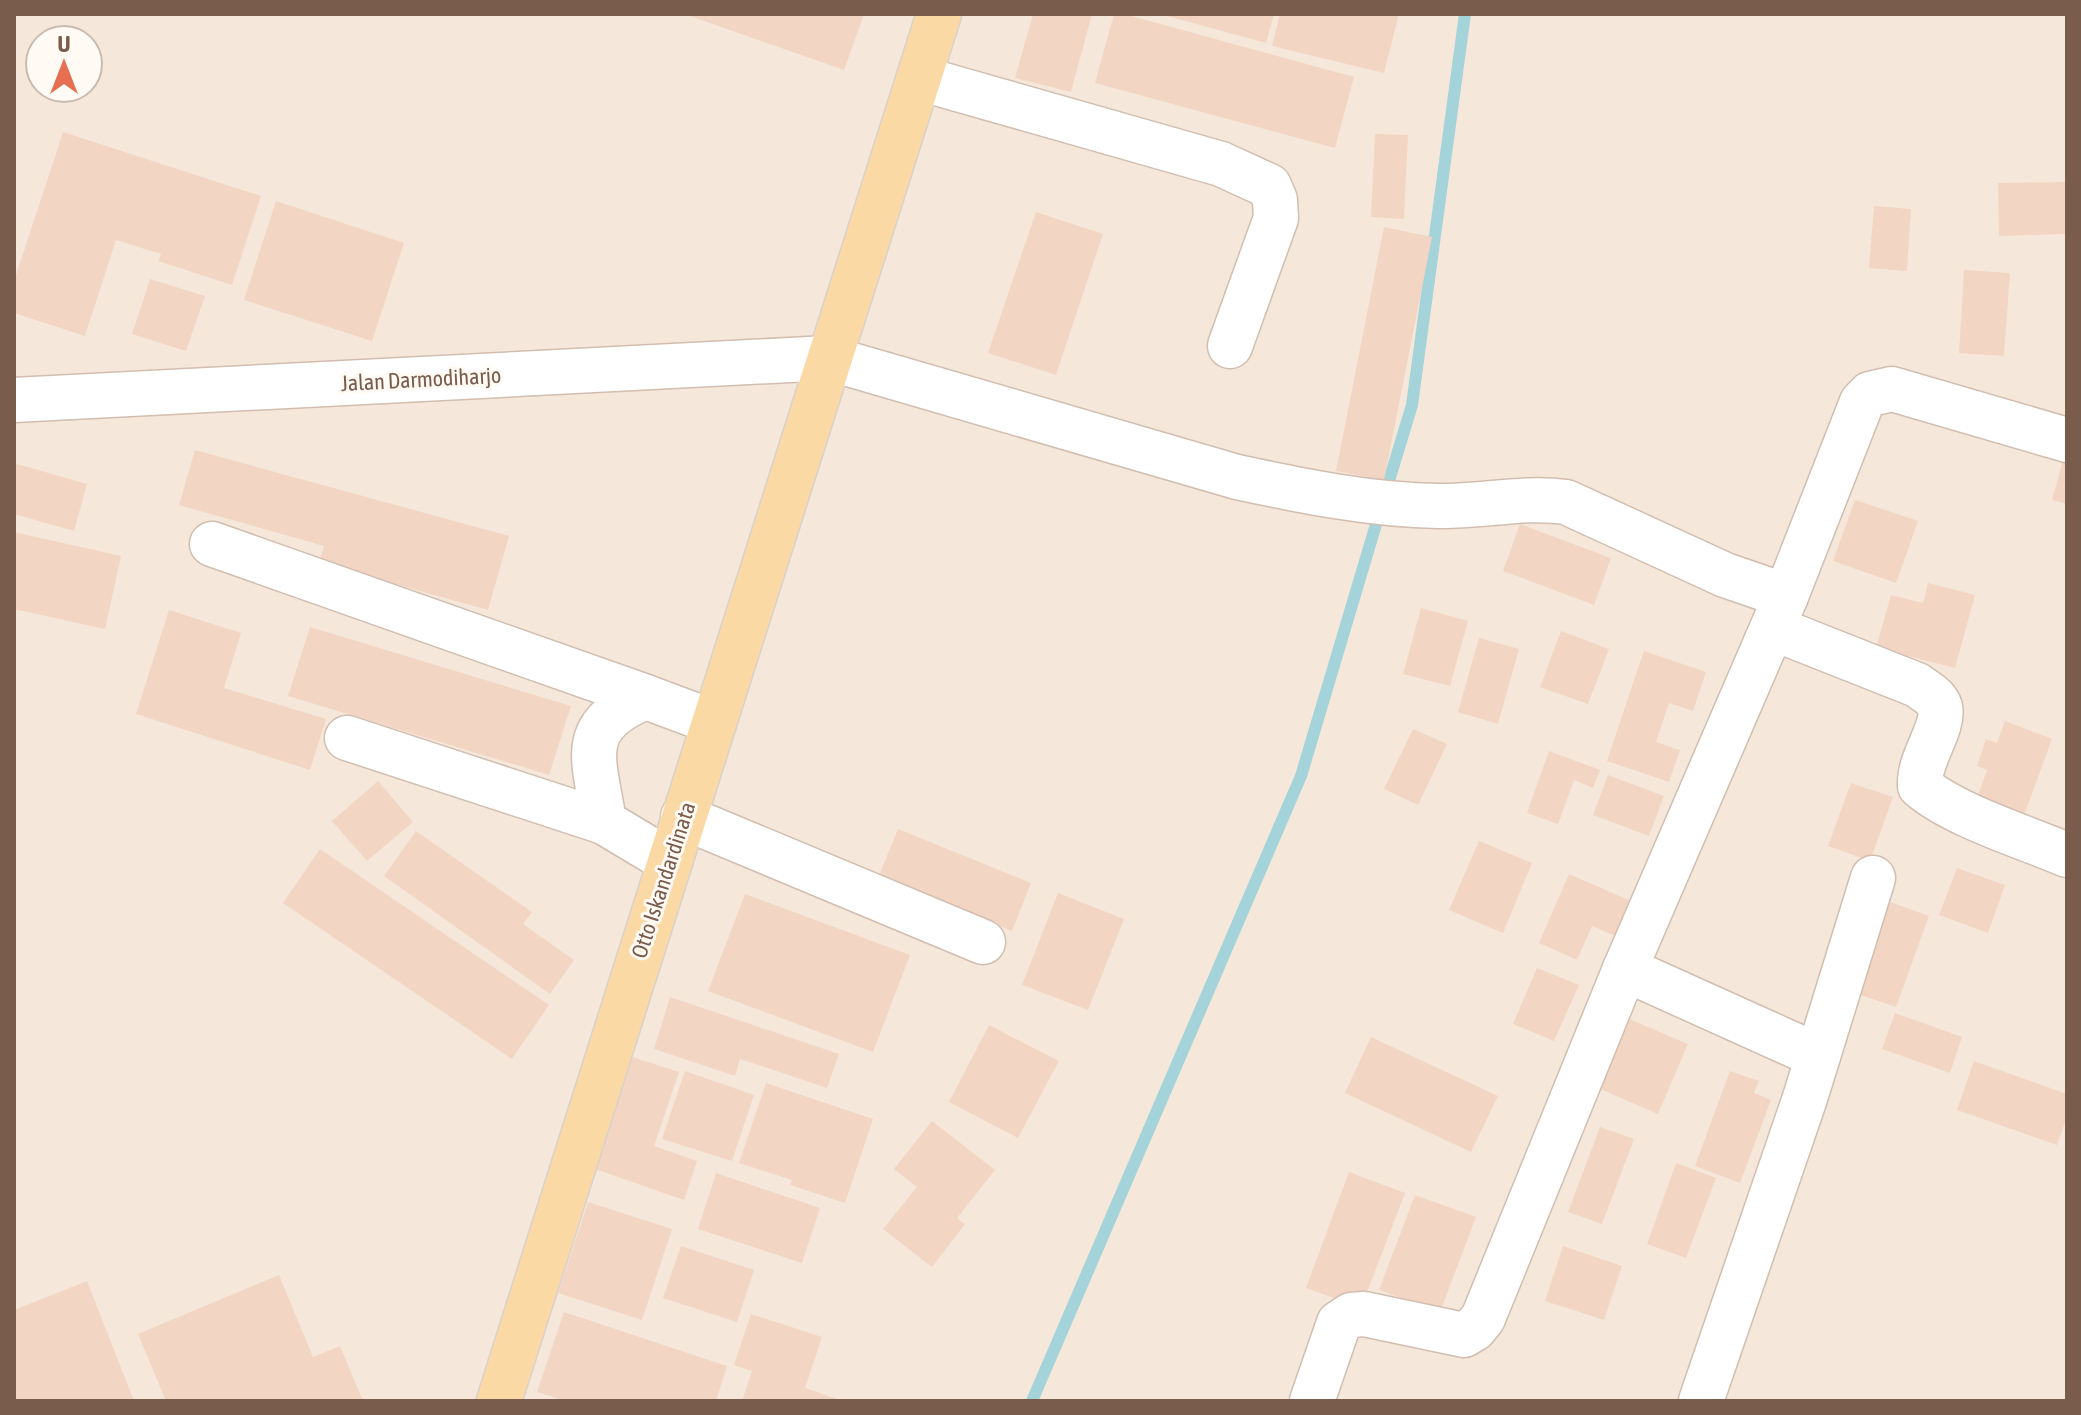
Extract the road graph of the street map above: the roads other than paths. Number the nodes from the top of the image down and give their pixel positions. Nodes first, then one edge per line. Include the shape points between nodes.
1 (939, 14) edge
2 (919, 78) junction
3 (1230, 346) dead end
4 (828, 358) junction
5 (14, 400) edge
6 (2067, 440) edge
7 (212, 544) dead end
8 (1780, 612) junction
9 (646, 697) junction
10 (713, 722) junction
11 (347, 738) dead end
12 (683, 817) junction
13 (604, 822) junction
14 (2067, 855) edge
15 (669, 861) junction
16 (1873, 878) dead end
17 (983, 942) dead end
18 (1625, 969) junction
19 (1818, 1056) junction
20 (499, 1401) edge
21 (1312, 1401) edge
22 (1701, 1401) edge

1 - 2 main road, Otto Iskandardinata
2 - 3 street via 1221,164 1269,186 1276,218
2 - 4 main road, Otto Iskandardinata
4 - 5 street, Jalan Darmodiharjo
4 - 8 street, Jalan Darmodiharjo via 1295,490 1437,506 1566,502 1725,575
4 - 10 main road, Otto Iskandardinata
6 - 8 street via 1892,389 1870,394 1862,402
7 - 9 street
8 - 14 street, Jalan Darmodiharjo via 1932,695 1940,706 1939,721 1919,771 1920,786 1956,808
8 - 18 street
9 - 10 street
9 - 13 street via 620,707 598,732 595,778
10 - 12 main road, Otto Iskandardinata
11 - 13 street
12 - 15 main road, Otto Iskandardinata
12 - 17 street
13 - 15 street
15 - 20 main road, Otto Iskandardinata
16 - 19 street
18 - 19 street
18 - 21 street via 1483,1318 1464,1335 1351,1315 1339,1323
19 - 22 street

